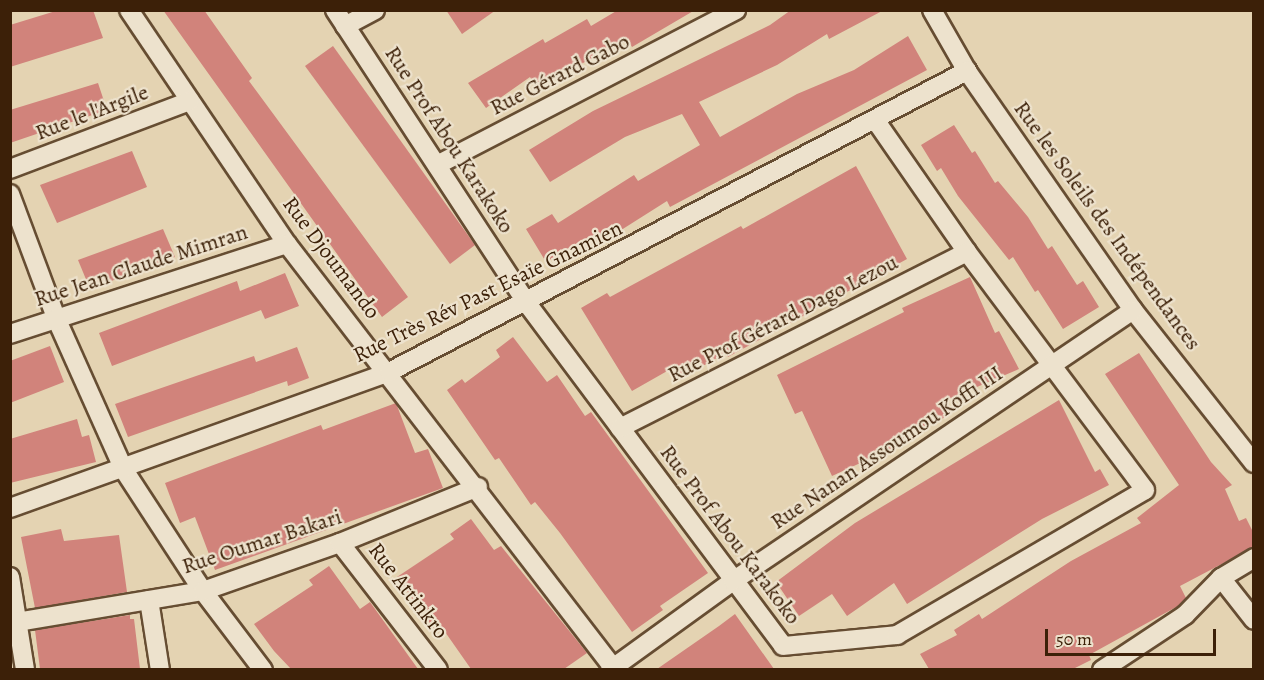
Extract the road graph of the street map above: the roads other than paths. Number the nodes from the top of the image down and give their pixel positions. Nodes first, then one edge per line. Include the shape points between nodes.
1 (129, 10) edge
2 (375, 10) edge
3 (736, 10) edge
4 (932, 10) edge
5 (340, 18) edge
6 (967, 71) junction
7 (190, 102) junction
8 (876, 120) junction
9 (437, 165) junction
10 (10, 169) edge
11 (10, 194) edge
12 (287, 244) junction
13 (967, 252) junction
14 (526, 302) junction
15 (1133, 310) junction
16 (56, 318) junction
17 (10, 334) edge
18 (1052, 366) junction
19 (389, 372) junction
20 (620, 428) junction
21 (1254, 463) edge
22 (124, 470) junction
23 (478, 487) junction
24 (10, 508) edge
25 (340, 543) junction
26 (1254, 558) edge
27 (10, 577) edge
28 (1221, 578) junction
29 (733, 581) junction
30 (203, 591) junction
31 (149, 600) junction
32 (1254, 620) edge
33 (17, 622) junction
34 (25, 669) edge
35 (160, 669) edge
36 (263, 669) edge
37 (438, 669) edge
38 (613, 669) edge
39 (1102, 669) edge

1 - 7 street, Rue Djoumando
2 - 5 street
3 - 9 street, Rue Gérard Gabo
4 - 6 street, Rue les Soleils des Indépendances
5 - 9 street, Rue Prof Abou Karakoko
6 - 8 street, Rue Très Rév Past Esaïe Gnamien
6 - 15 street, Rue les Soleils des Indépendances
7 - 10 street, Rue le l'Argile
7 - 12 street, Rue Djoumando
8 - 13 street, Rue Prof Abou Karakoko
8 - 14 street, Rue Très Rév Past Esaïe Gnamien
9 - 14 street, Rue Prof Abou Karakoko
11 - 16 street
12 - 16 street, Rue Jean Claude Mimran
12 - 19 street, Rue Djoumando
13 - 18 street, Rue Prof Abou Karakoko
13 - 20 street, Rue Prof Gérard Dago Lezou
14 - 19 street, Rue Très Rév Past Esaïe Gnamien
14 - 20 street, Rue Prof Abou Karakoko
15 - 18 street, Rue Nanan Assoumou Koffi III
15 - 21 street, Rue les Soleils des Indépendances
16 - 17 street, Rue Jean Claude Mimran
16 - 22 street
18 - 29 street, Rue Nanan Assoumou Koffi III
18 - 29 street, Rue Prof Abou Karakoko via 1145,490 897,635 783,646
19 - 22 street, Rue Très Rév Past Esaïe Gnamien
19 - 23 street, Rue Djoumando
20 - 29 street, Rue Prof Abou Karakoko
22 - 24 street, Rue Très Rév Past Esaïe Gnamien
22 - 30 street
23 - 25 street, Rue Oumar Bakari
23 - 38 street, Rue Djoumando
25 - 30 street, Rue Oumar Bakari
25 - 37 street, Rue Attinkro
26 - 28 street
27 - 33 street
28 - 32 street
28 - 39 street via 1185,615
29 - 38 street, Rue Nanan Assoumou Koffi III
30 - 31 street, Rue Oumar Bakari
30 - 36 street
31 - 33 street, Rue Oumar Bakari
31 - 35 street
33 - 34 street

